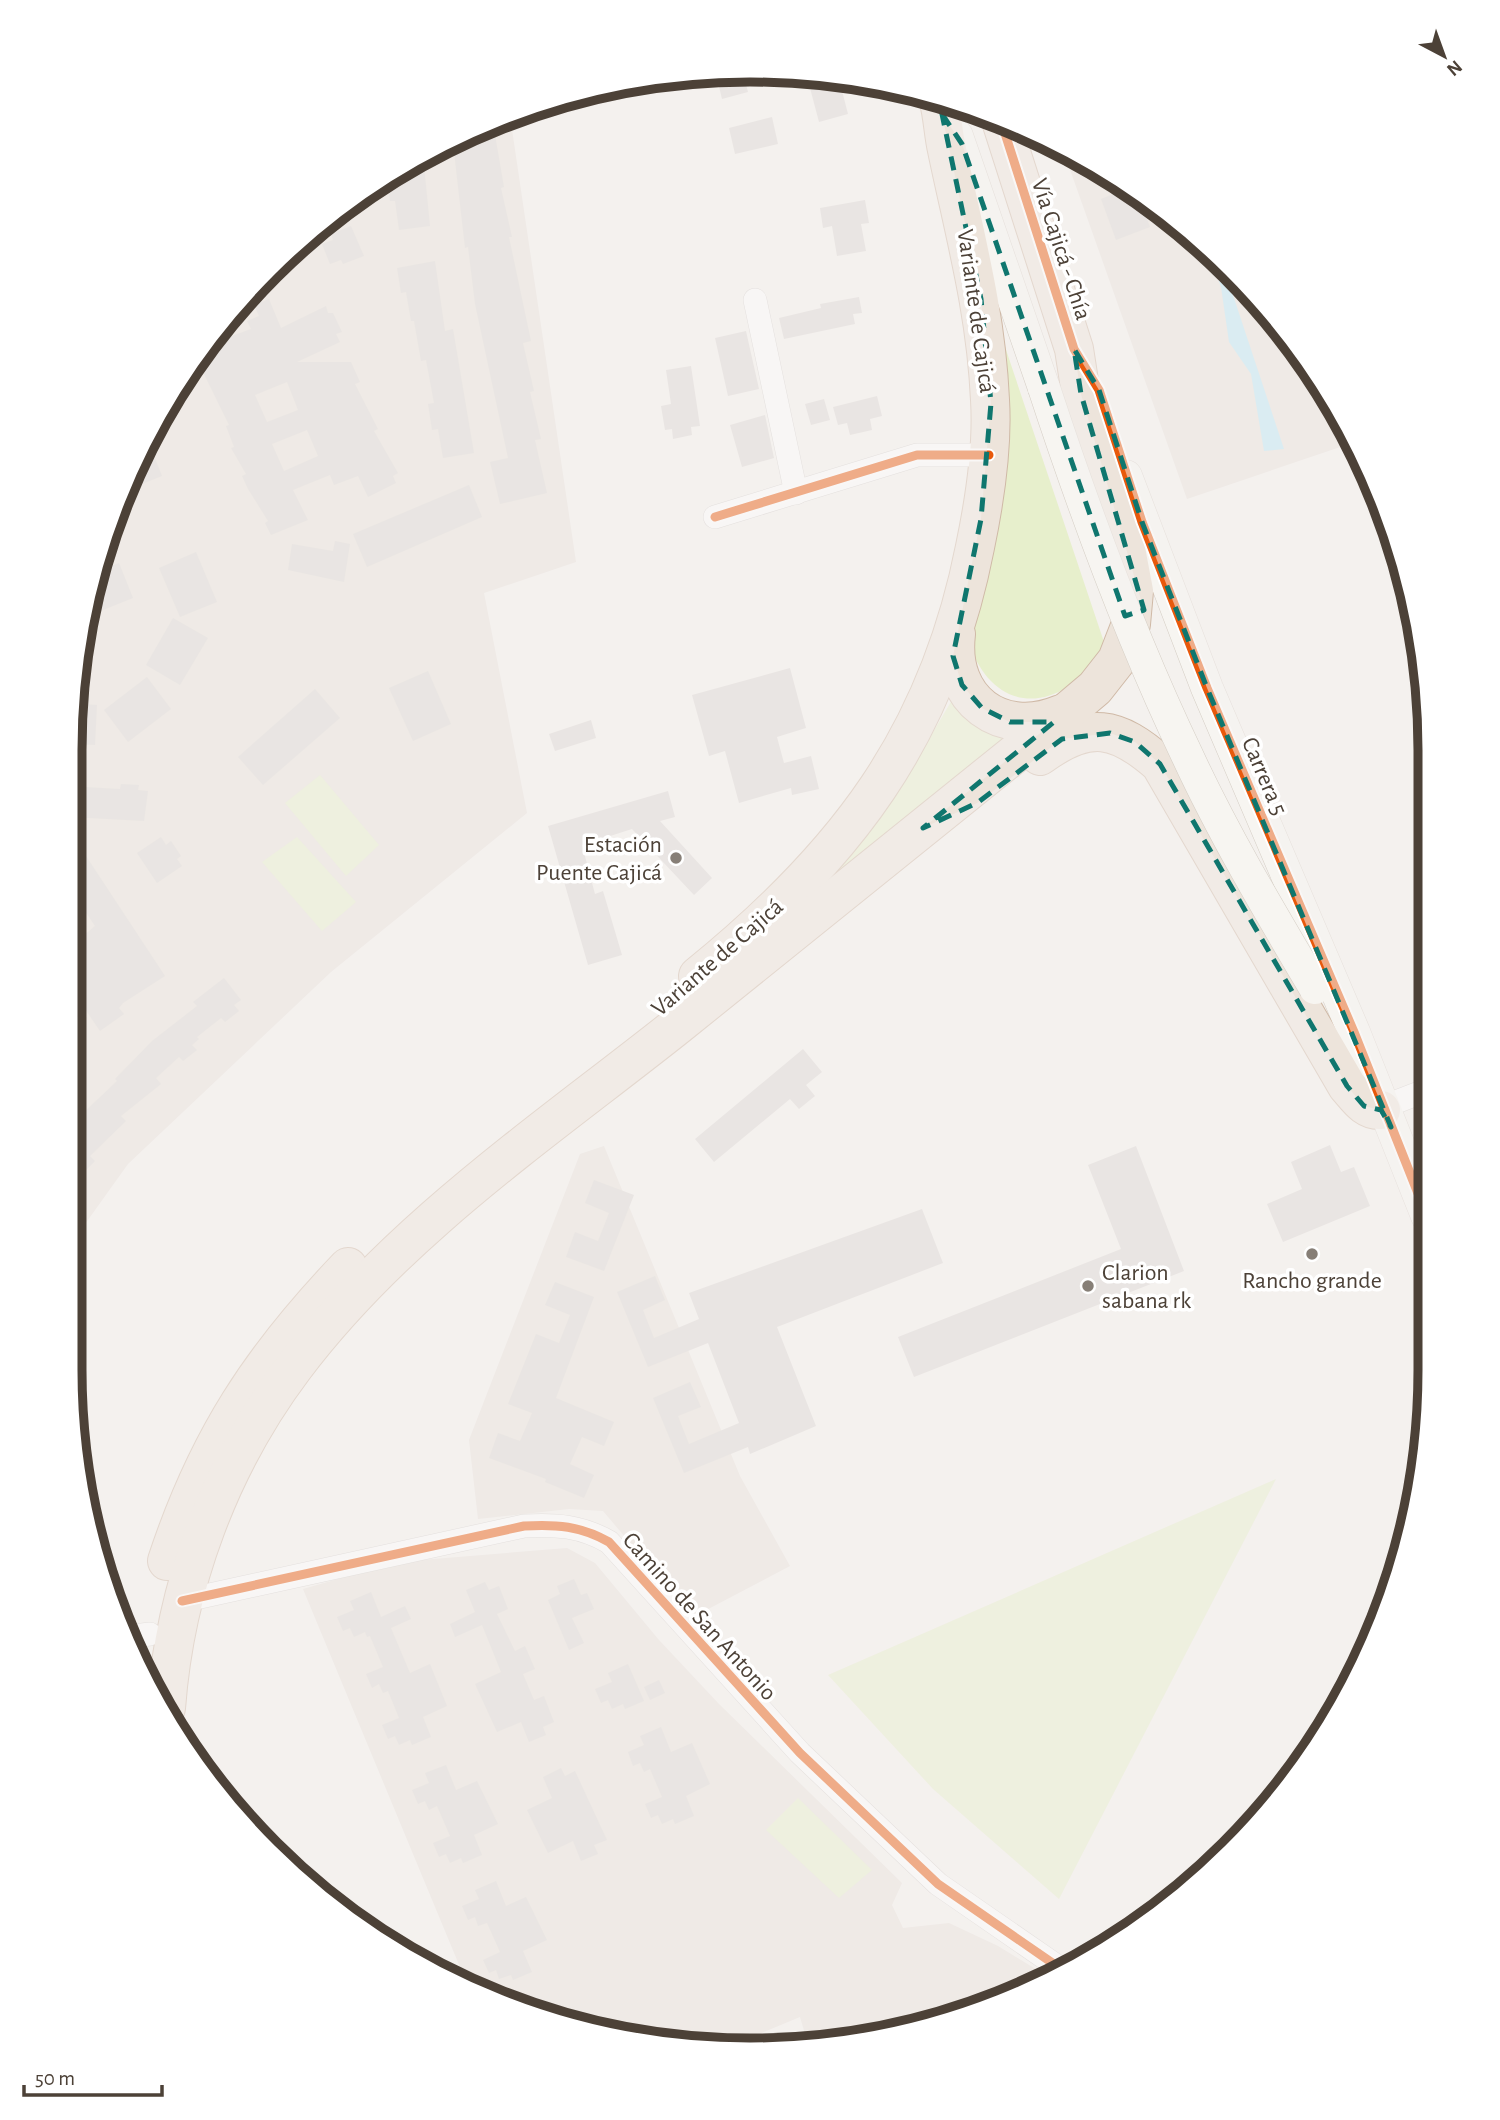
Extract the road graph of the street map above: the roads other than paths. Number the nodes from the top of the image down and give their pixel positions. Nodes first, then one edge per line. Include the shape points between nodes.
1 (941, 110) edge
2 (943, 111) edge
3 (1005, 133) edge
4 (755, 300) dead end
5 (1074, 349) junction
6 (989, 455) junction
7 (796, 493) junction
8 (715, 517) dead end
9 (957, 625) junction
10 (1069, 710) junction
11 (923, 828) junction
12 (1418, 1095) edge
13 (1385, 1115) junction
14 (1418, 1194) edge
15 (182, 1601) junction
16 (143, 1644) edge
17 (167, 1695) edge
18 (1054, 1964) edge

1 - 6 highway, Variante de Cajicá via 981,299 991,402
2 - 13 main road, Carrera 5, bridge via 962,144 1085,513 1133,636 1248,874
3 - 5 highway, Vía Cajicá - Chía
4 - 7 street
5 - 10 highway, Variante de Cajicá via 1081,394 1120,517 1134,591 1131,624 1117,660 1095,688
5 - 13 main road, Carrera 5 via 1099,390 1142,522 1207,688
6 - 7 street via 917,455
6 - 9 highway, Variante de Cajicá via 981,519
7 - 8 street
9 - 10 highway via 953,656 962,685 982,708 1010,722 1041,722
9 - 16 highway, Variante de Cajicá via 922,716 899,758 858,818 809,875 717,961 365,1249 263,1364 187,1500
10 - 11 highway, Variante de Cajicá
11 - 13 highway via 977,803 1062,740 1085,732 1110,733 1135,742 1160,764 1347,1086 1364,1106
11 - 15 highway, Variante de Cajicá via 471,1190 363,1287 294,1366 262,1415 199,1543
12 - 13 street
13 - 14 main road, Carrera 5
15 - 17 highway, Variante de Cajicá
15 - 18 street, Camino de San Antonio via 524,1526 554,1524 596,1535 609,1542 800,1753 938,1884

